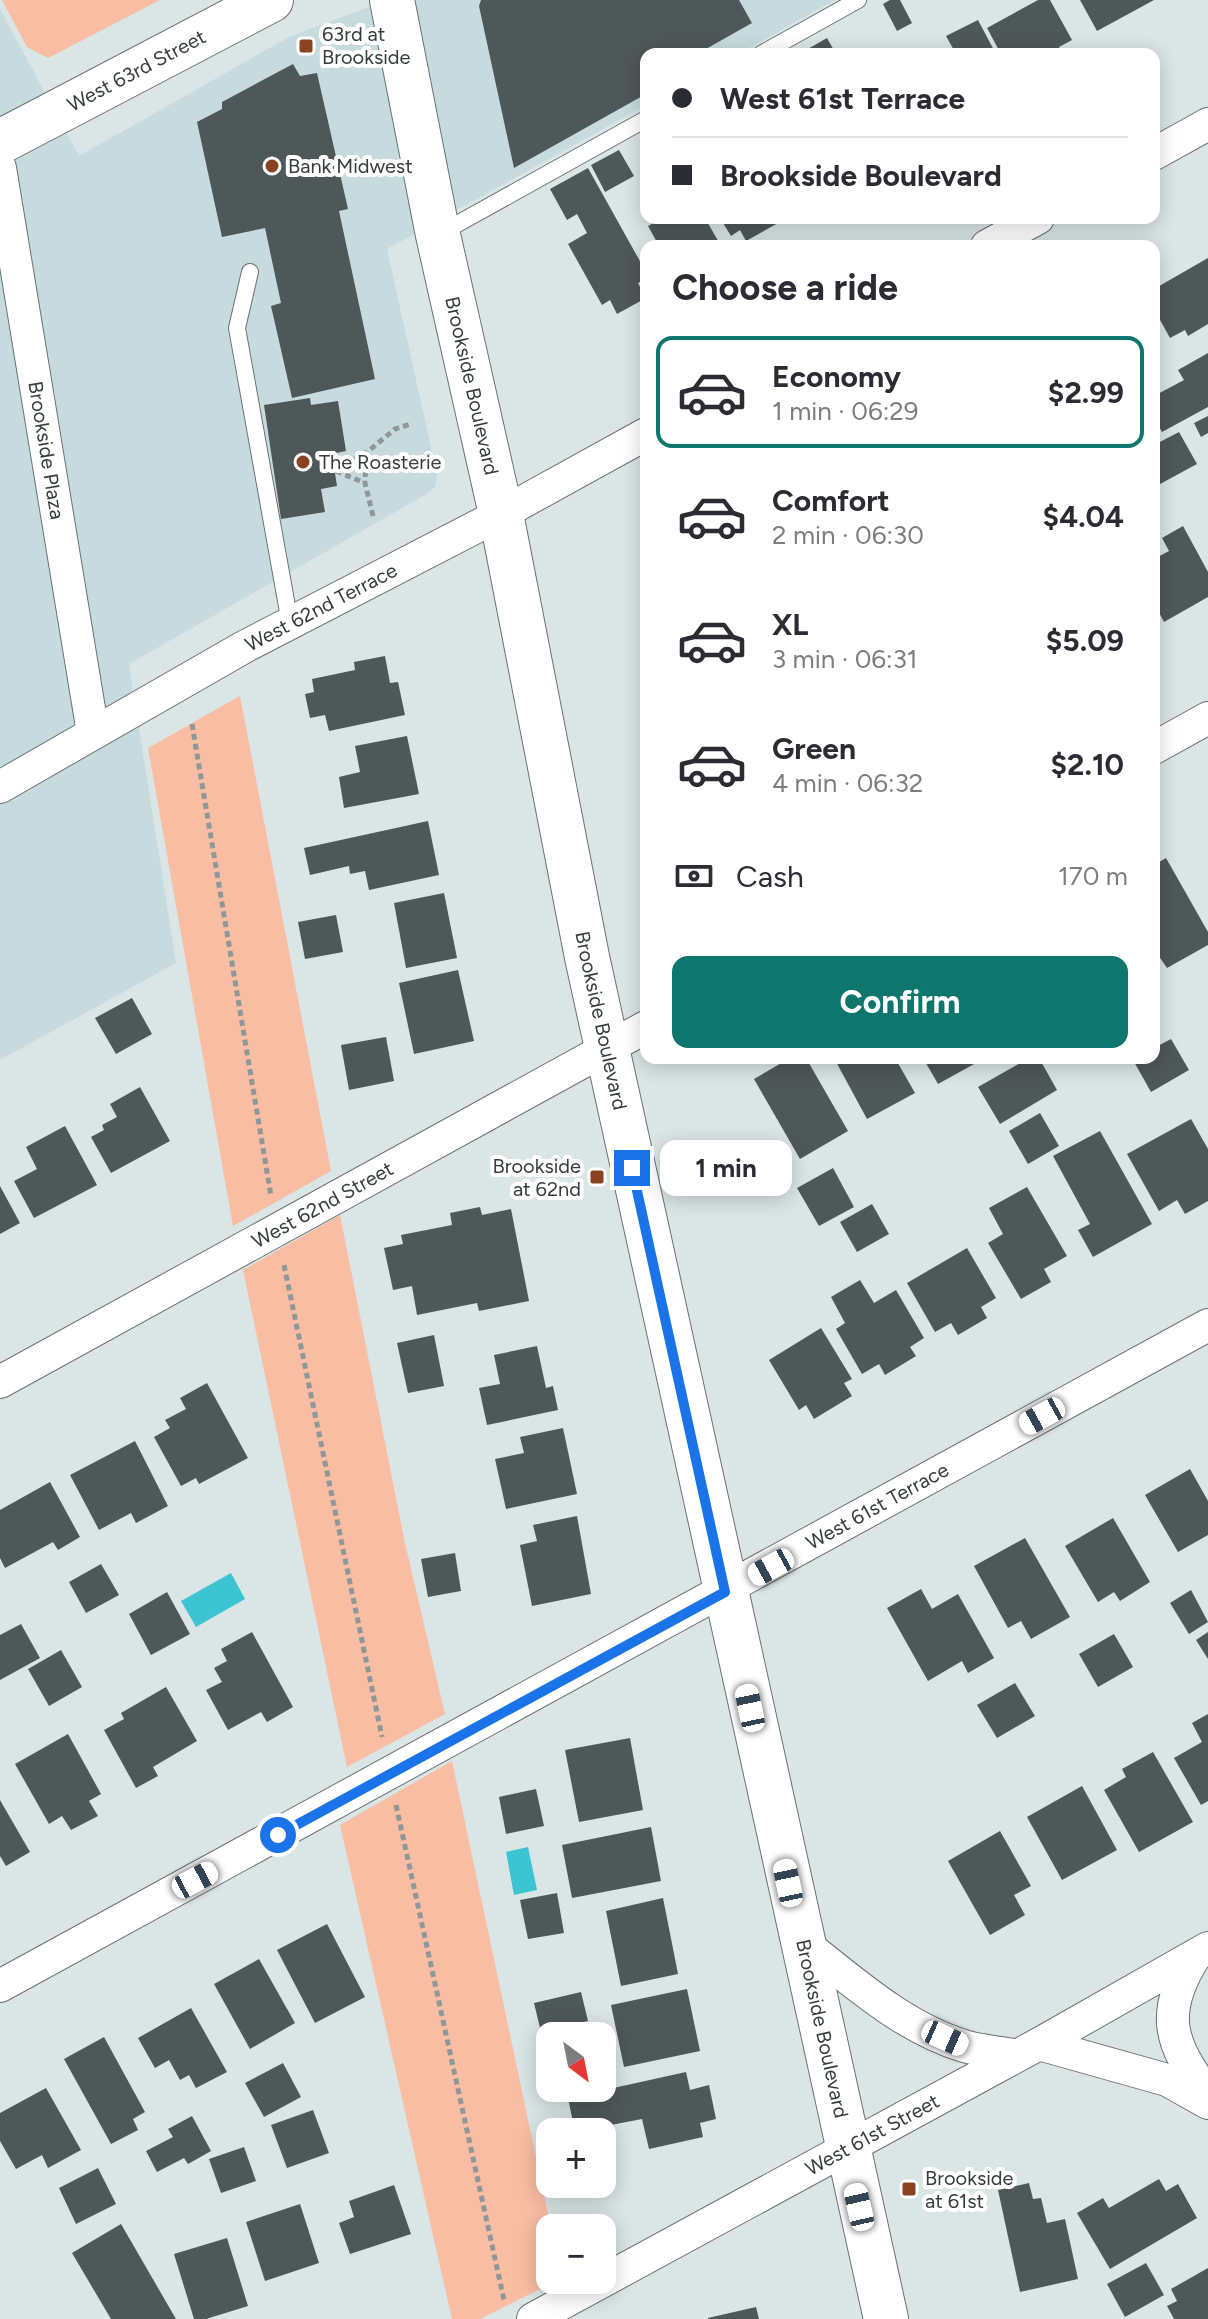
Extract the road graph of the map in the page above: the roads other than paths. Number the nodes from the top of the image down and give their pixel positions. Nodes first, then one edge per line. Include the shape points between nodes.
1 (271, 0) edge
2 (392, 0) edge
3 (858, 0) edge
4 (772, 48) edge
5 (640, 122) edge
6 (1208, 124) edge
7 (0, 142) edge
8 (1160, 151) edge
9 (0, 168) edge
10 (1027, 224) edge
11 (438, 235) junction
12 (998, 240) edge
13 (250, 272) dead end
14 (640, 437) edge
15 (501, 514) junction
16 (290, 623) junction
17 (1208, 718) edge
18 (93, 733) junction
19 (1160, 745) edge
20 (0, 787) edge
21 (640, 1030) edge
22 (607, 1049) junction
23 (1208, 1325) edge
24 (0, 1382) edge
25 (725, 1592) junction
26 (801, 1941) junction
27 (1202, 1951) edge
28 (0, 1986) edge
29 (1026, 2050) junction
30 (1208, 2094) edge
31 (1208, 2103) edge
32 (846, 2148) junction
33 (533, 2319) edge
34 (886, 2319) edge

1 - 7 main road, West 63rd Street
2 - 11 main road, Brookside Boulevard
3 - 4 lane
5 - 11 lane
6 - 8 street
9 - 18 street, Brookside Plaza
10 - 12 street
11 - 15 main road, Brookside Boulevard
13 - 16 lane via 237,328
14 - 15 street, West 62nd Terrace
15 - 16 street, West 62nd Terrace
15 - 22 main road, Brookside Boulevard
16 - 18 street, West 62nd Terrace
17 - 19 street
18 - 20 street, West 62nd Terrace
21 - 22 street, West 62nd Street
22 - 24 street, West 62nd Street
22 - 25 main road, Brookside Boulevard
23 - 25 street, West 61st Terrace
25 - 26 main road, Brookside Boulevard
25 - 28 street, West 61st Terrace
26 - 29 street via 879,2002 926,2029 965,2046
26 - 32 main road, Brookside Boulevard
27 - 29 street, West 61st Street
27 - 30 street via 1176,1986 1171,2016 1180,2050
29 - 31 street via 1115,2063 1167,2080
29 - 32 street, West 61st Street
32 - 33 street, West 61st Street
32 - 34 main road, Brookside Boulevard

